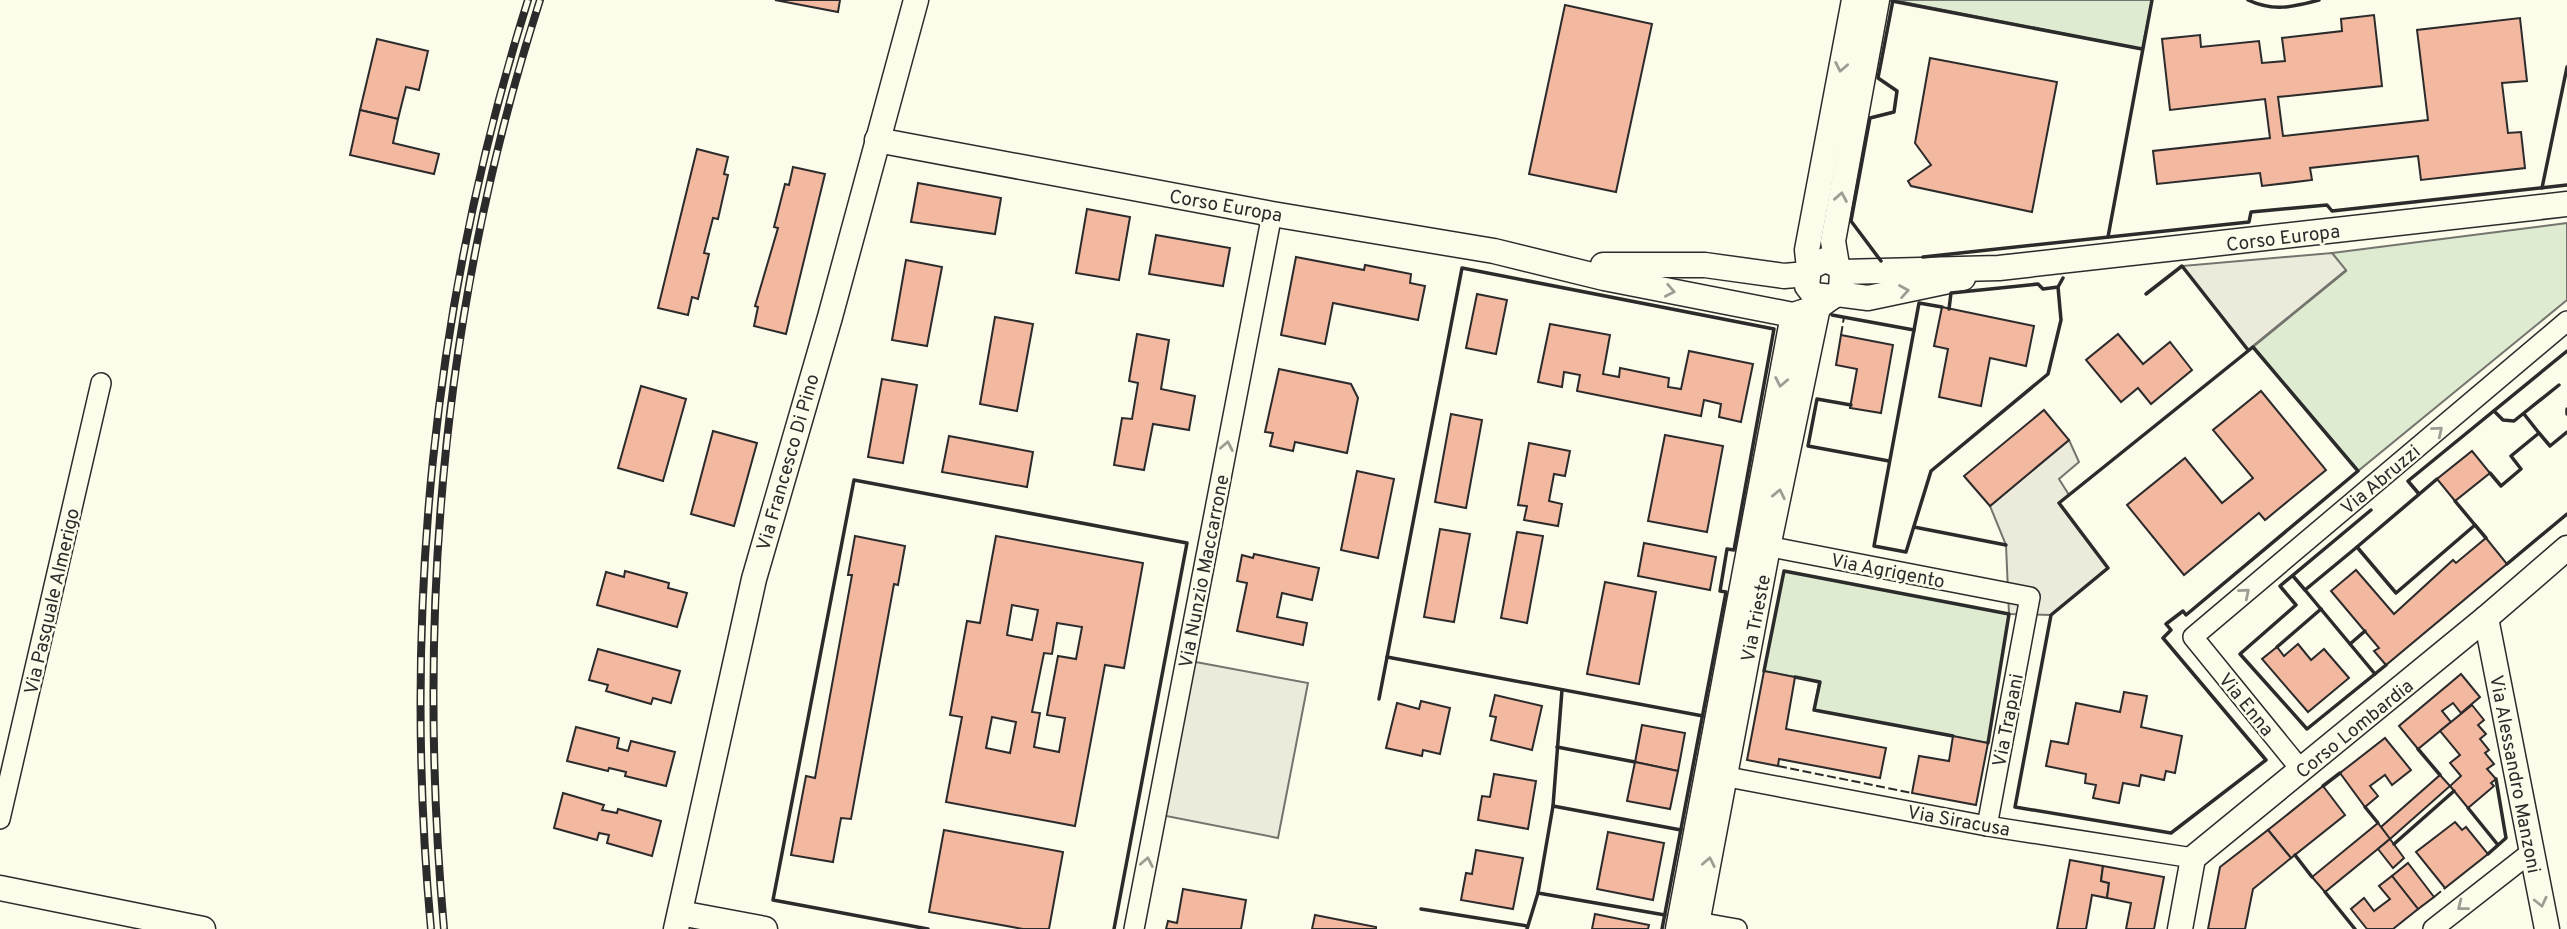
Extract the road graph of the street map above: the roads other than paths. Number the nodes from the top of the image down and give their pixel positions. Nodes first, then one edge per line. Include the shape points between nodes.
1 (916, 0) edge
2 (1854, 0) edge
3 (1877, 0) edge
4 (877, 140) junction
5 (2567, 204) edge
6 (1272, 214) junction
7 (1532, 259) junction
8 (1808, 271) junction
9 (1749, 272) junction
10 (1833, 287) junction
11 (1747, 306) junction
12 (1793, 315) junction
13 (2567, 321) edge
14 (101, 383) dead end
15 (1760, 545) junction
16 (2567, 548) edge
17 (2026, 614) joint
18 (2486, 618) junction
19 (2193, 637) joint
20 (2302, 771) junction
21 (1716, 775) junction
22 (0, 819) edge
23 (1987, 826) junction
24 (2530, 853) junction
25 (2193, 859) junction
26 (0, 888) edge
27 (678, 921) edge
28 (1688, 925) edge
29 (202, 929) edge
30 (765, 929) edge
31 (1134, 929) edge
32 (1737, 929) edge
33 (2180, 929) edge
34 (2433, 929) edge
35 (2547, 929) edge

1 - 4 street, Via Francesco Di Pino
2 -> 8 street via 1807,250
10 -> 3 street, Via Trieste via 1833,240
4 - 6 street, Corso Europa
4 - 27 street, Via Francesco Di Pino via 754,579
5 - 10 street, Corso Europa via 1999,268 1868,298
6 - 7 street, Corso Europa
31 -> 6 street, Via Nunzio Maccarrone
7 - 9 street via 1631,267 1705,265
7 -> 11 street
8 - 9 street via 1784,276
8 - 10 street via 1807,286 1814,295
8 - 10 street via 1825,260
9 - 11 street via 1742,295
10 - 12 street
15 -> 10 street, Via Trieste
11 - 12 street
12 -> 15 street, Via Trieste
19 -> 13 street, Via Abruzzi
14 - 22 street, Via Pasquale Almerigo
15 - 17 street, Via Agrigento via 2030,597
15 - 21 street, Via Trieste
16 - 18 street, Corso Lombardia
17 - 23 street, Via Trapani
18 - 20 street, Corso Lombardia
18 - 24 street, Via Alessandro Manzoni
19 - 20 street, Via Enna
20 - 25 street, Corso Lombardia
21 - 23 street, Via Siracusa
21 - 28 street, Via Trieste
23 - 25 street, Via Siracusa
24 -> 34 street
24 -> 35 street, Via Alessandro Manzoni
25 - 33 street
26 - 29 street
27 - 30 street
28 - 32 street

